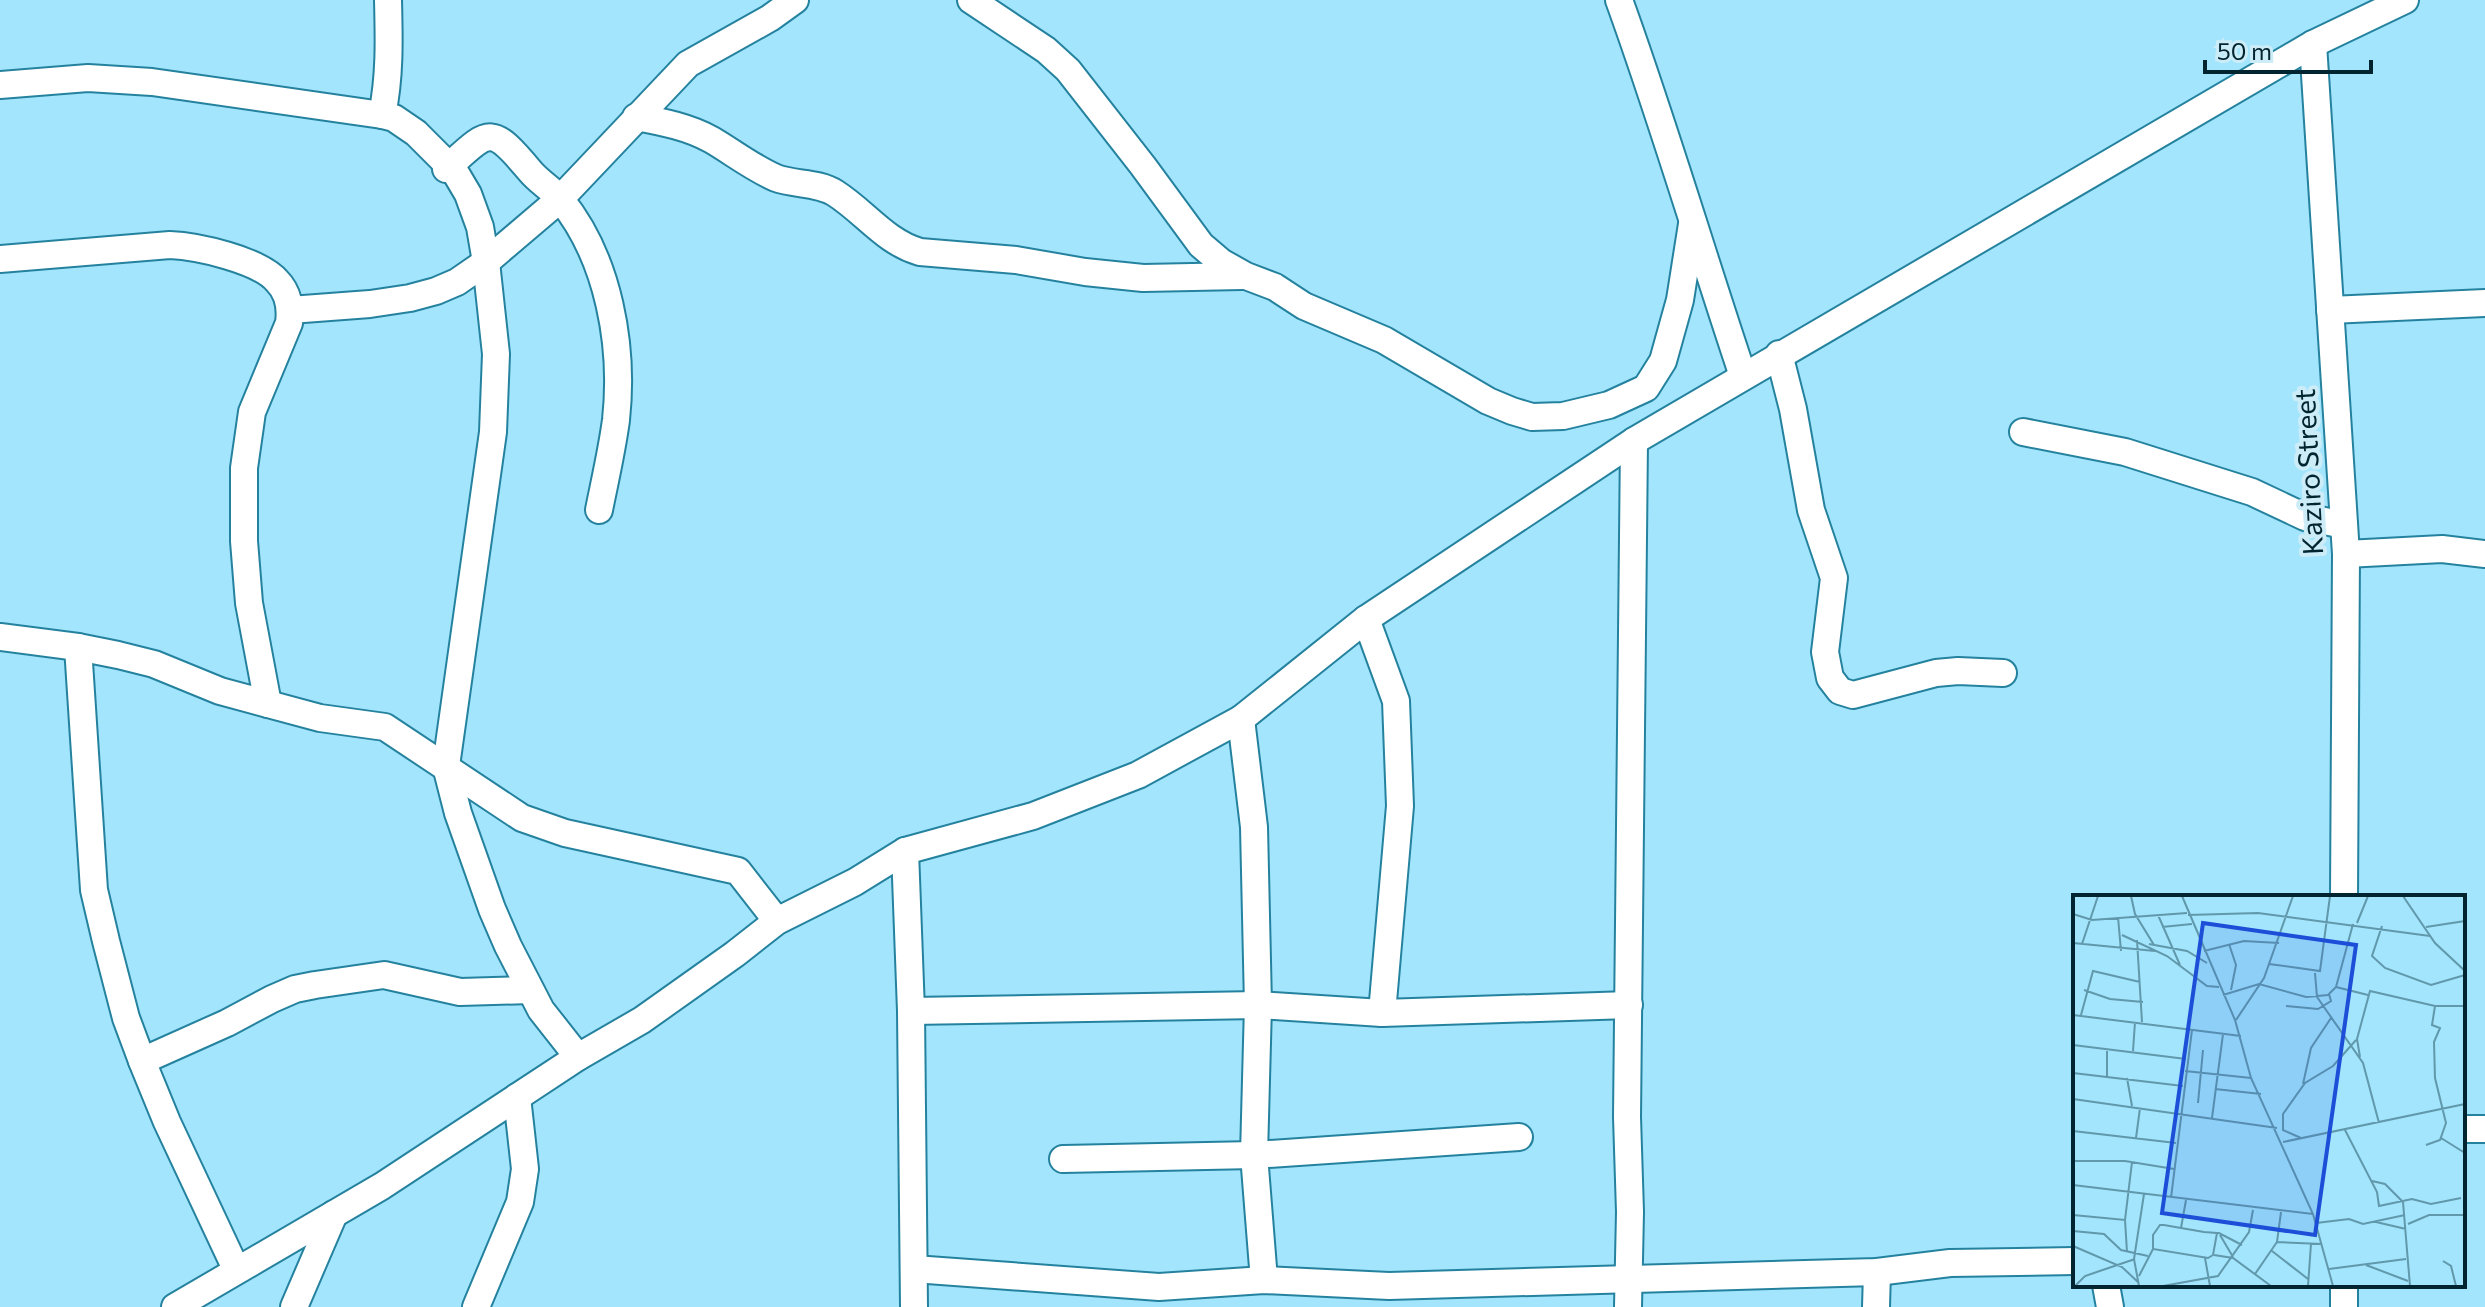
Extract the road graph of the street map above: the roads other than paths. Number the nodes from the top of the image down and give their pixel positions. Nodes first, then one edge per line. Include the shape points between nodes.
1 (388, 0) edge
2 (795, 0) edge
3 (971, 0) edge
4 (1619, 0) edge
5 (2391, 3) edge
6 (2313, 44) junction
7 (0, 85) edge
8 (382, 115) junction
9 (636, 117) junction
10 (448, 168) junction
11 (560, 199) junction
12 (1692, 224) junction
13 (0, 259) edge
14 (486, 262) junction
15 (1246, 276) junction
16 (2484, 300) edge
17 (290, 310) junction
18 (2330, 310) junction
19 (1779, 354) junction
20 (1743, 376) junction
21 (2023, 432) dead end
22 (1634, 441) junction
23 (599, 510) dead end
24 (2344, 525) junction
25 (2346, 554) junction
26 (2485, 554) edge
27 (1366, 619) junction
28 (0, 637) edge
29 (78, 647) junction
30 (2003, 673) dead end
31 (268, 704) junction
32 (1241, 719) junction
33 (446, 766) junction
34 (905, 851) junction
35 (2344, 895) edge
36 (777, 921) junction
37 (530, 990) junction
38 (1258, 1005) junction
39 (1629, 1005) junction
40 (911, 1011) junction
41 (1382, 1013) junction
42 (578, 1057) junction
43 (142, 1061) junction
44 (517, 1097) junction
45 (1519, 1137) dead end
46 (1254, 1155) junction
47 (1063, 1159) dead end
48 (334, 1214) junction
49 (2073, 1261) edge
50 (236, 1269) junction
51 (914, 1269) junction
52 (1877, 1272) junction
53 (1264, 1280) junction
54 (1628, 1280) junction
55 (2106, 1287) edge
56 (1390, 1296) edge
57 (1160, 1297) edge
58 (175, 1307) edge
59 (294, 1307) edge
60 (476, 1307) edge
61 (914, 1307) edge
62 (1628, 1307) edge
63 (1876, 1307) edge
64 (2110, 1307) edge

1 - 8 street via 390,48
2 - 9 street via 688,64
3 - 15 street via 1068,70 1201,245
4 - 12 street
5 - 6 street
6 - 18 street, Kaziro Street
6 - 19 street
7 - 8 street via 88,78 152,82
8 - 10 street via 406,125
9 - 11 street
9 - 15 street via 711,139 778,179 832,191 886,236 920,252 1143,278
10 - 11 street via 479,139 500,140
10 - 14 street via 468,194
11 - 14 street
11 - 23 street via 587,240 604,284 616,341 615,421
12 - 15 street via 1663,361 1646,388 1609,405 1563,416 1532,417 1488,401 1384,340
12 - 20 street
13 - 17 street via 192,246 265,271 286,294
14 - 17 street via 457,282 410,298
14 - 33 street via 496,354 493,432
16 - 18 street
17 - 31 street via 252,412 244,468 249,603
18 - 24 street, Kaziro Street
19 - 20 street
19 - 30 street via 1811,510 1834,578 1825,652 1834,685 1853,695 1936,673
20 - 22 street
21 - 24 street via 2125,452 2252,492 2305,517
22 - 27 street
22 - 39 street
24 - 25 street, Kaziro Street
25 - 26 street via 2442,549
25 - 35 street, Kaziro Street
27 - 32 street
27 - 41 street via 1396,701 1400,806
28 - 29 street
29 - 31 street via 154,664
29 - 43 street via 94,890
31 - 33 street via 385,727
32 - 34 street via 1138,775 1073,801
32 - 38 street via 1254,827
33 - 36 street via 522,818 565,833 738,871
33 - 37 street via 492,909
34 - 36 street
34 - 40 street
36 - 42 street via 642,1020
37 - 42 street
37 - 43 street via 460,992 384,975 315,985 272,999
38 - 40 street
38 - 41 street
38 - 46 street
39 - 41 street
39 - 54 street
40 - 51 street
42 - 44 street
43 - 50 street
44 - 48 street
44 - 60 street via 525,1169 520,1202
45 - 46 street
46 - 47 street
46 - 53 street
48 - 50 street
48 - 59 street
49 - 52 street via 1950,1263
50 - 58 street
51 - 57 street
51 - 61 street
52 - 54 street
52 - 63 street
53 - 56 street
53 - 57 street
54 - 56 street
54 - 62 street
55 - 64 street

